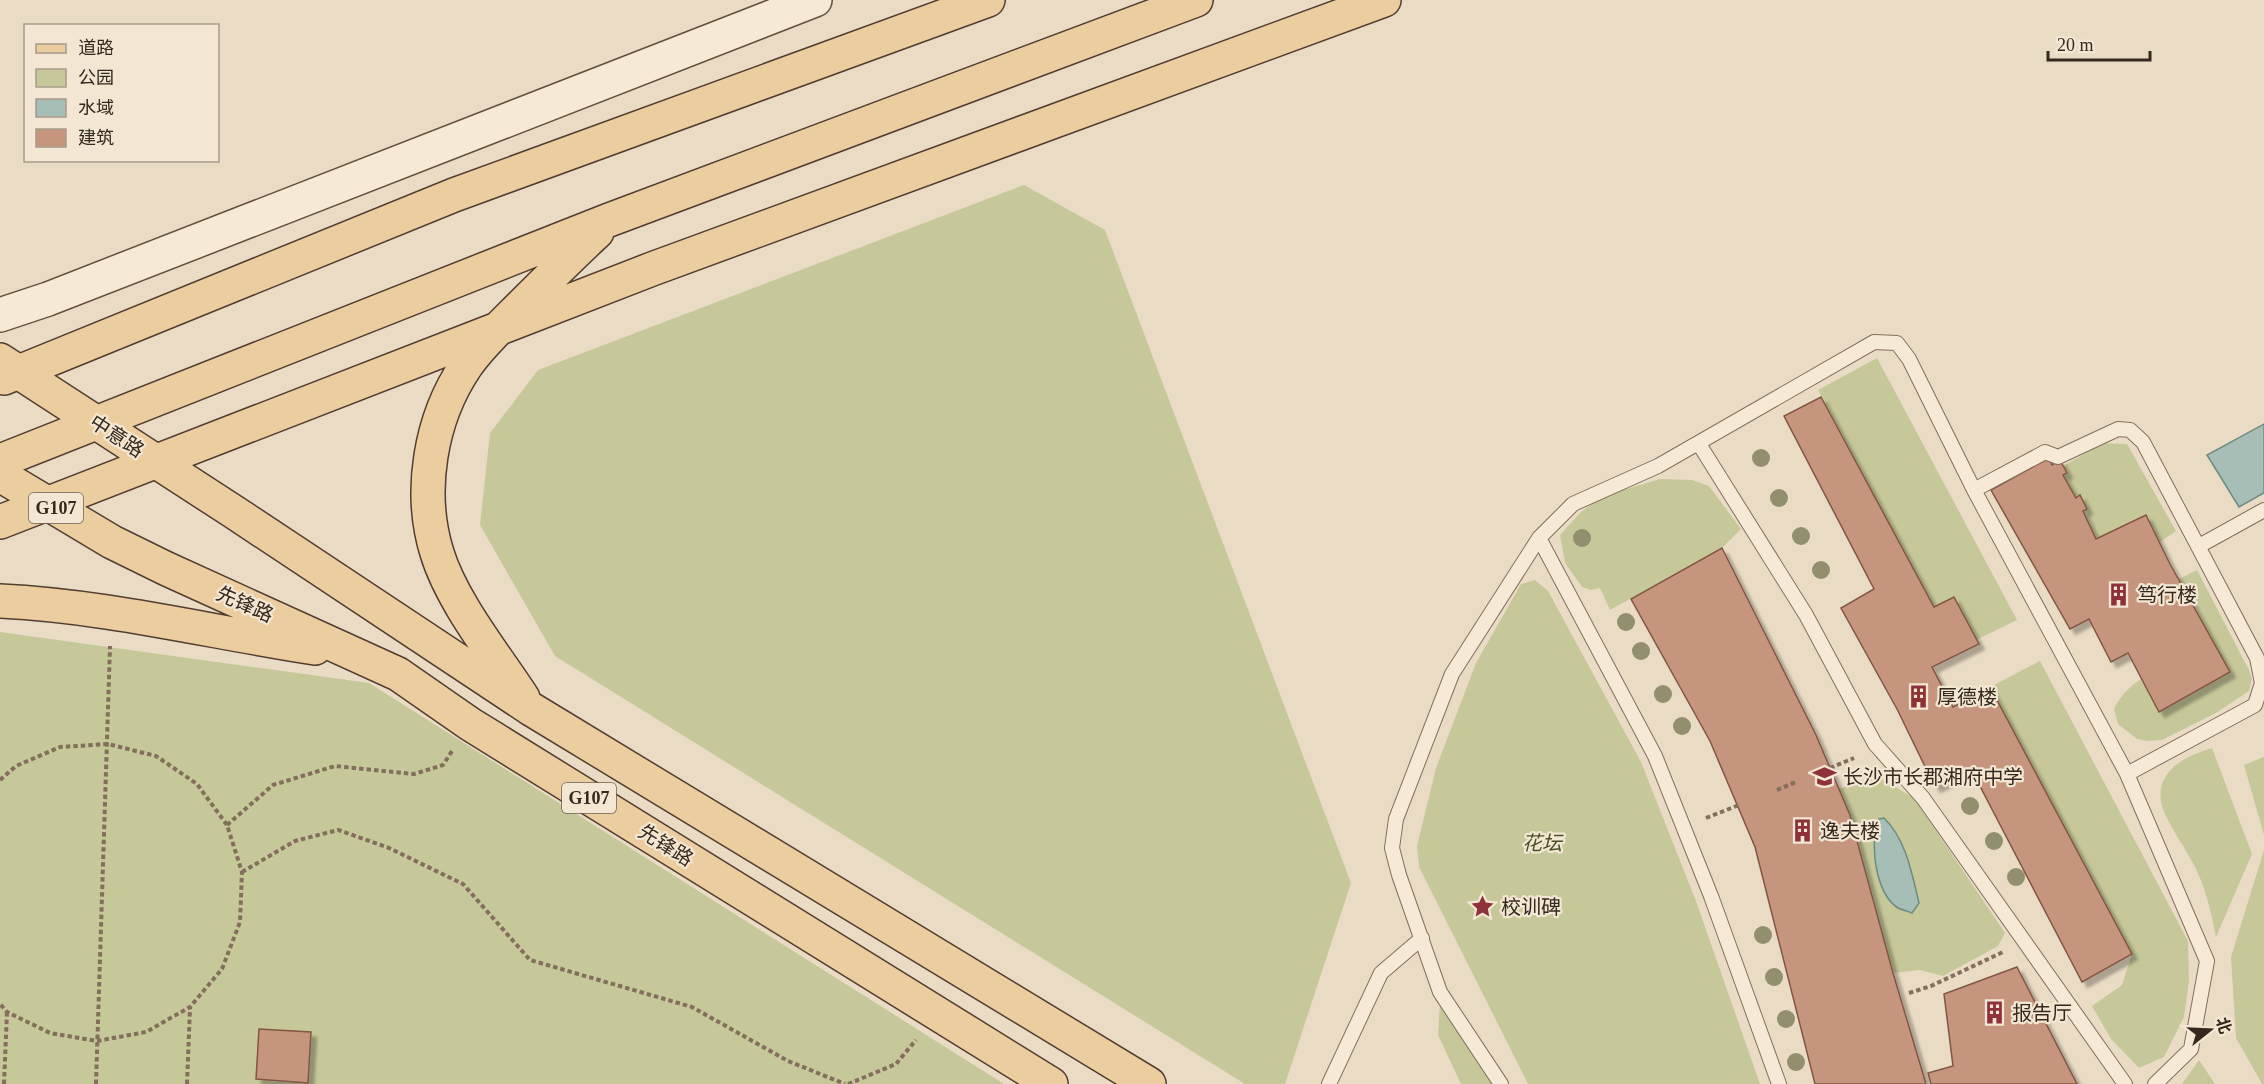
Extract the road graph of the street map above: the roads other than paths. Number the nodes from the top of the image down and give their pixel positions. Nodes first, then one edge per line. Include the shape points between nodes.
1 (815, 0) edge
2 (988, 0) edge
3 (1196, 0) edge
4 (1384, 0) edge
5 (609, 220) junction
6 (0, 315) edge
7 (498, 329) junction
8 (6, 371) edge
9 (98, 423) junction
10 (1699, 444) junction
11 (0, 461) edge
12 (156, 461) junction
13 (0, 475) edge
14 (1974, 489) junction
15 (48, 504) junction
16 (2264, 510) edge
17 (0, 522) edge
18 (1539, 538) junction
19 (2199, 546) junction
20 (0, 601) edge
21 (358, 655) junction
22 (531, 709) junction
23 (2127, 774) junction
24 (1422, 938) junction
25 (1051, 1084) edge
26 (1149, 1084) edge
27 (1329, 1084) edge
28 (1501, 1084) edge
29 (1779, 1084) edge
30 (2125, 1084) edge
31 (2155, 1084) edge

1 - 6 street
2 - 8 main road via 454,195
3 - 5 main road
4 - 7 main road
5 - 7 main road
5 - 9 main road
7 - 12 main road
7 - 22 main road via 467,365 445,404 434,440 429,515 437,554 455,596
8 - 9 main road, 中意路
9 - 11 main road
9 - 12 main road, 中意路
10 - 14 lane via 1874,342 1898,344
10 - 18 lane via 1573,504
10 - 30 lane via 1806,615 1875,744 1923,798
12 - 15 main road
12 - 22 main road, 中意路 / G107
13 - 15 main road, G107
14 - 19 lane via 2045,452 2058,457 2118,429 2130,430 2143,442
14 - 23 lane
15 - 17 main road
15 - 21 main road, 先锋路 / G107 via 167,569
16 - 19 lane
18 - 24 lane via 1452,674 1395,819 1392,848
18 - 29 lane via 1655,756
19 - 23 lane via 2257,658 2262,683 2259,694 2255,705
20 - 21 main road via 157,618
21 - 25 main road, 先锋路 / G107 via 399,674 470,724
22 - 26 main road, G107
23 - 31 lane via 2207,961 2191,1048
24 - 27 lane via 1382,973
24 - 28 lane via 1440,992

